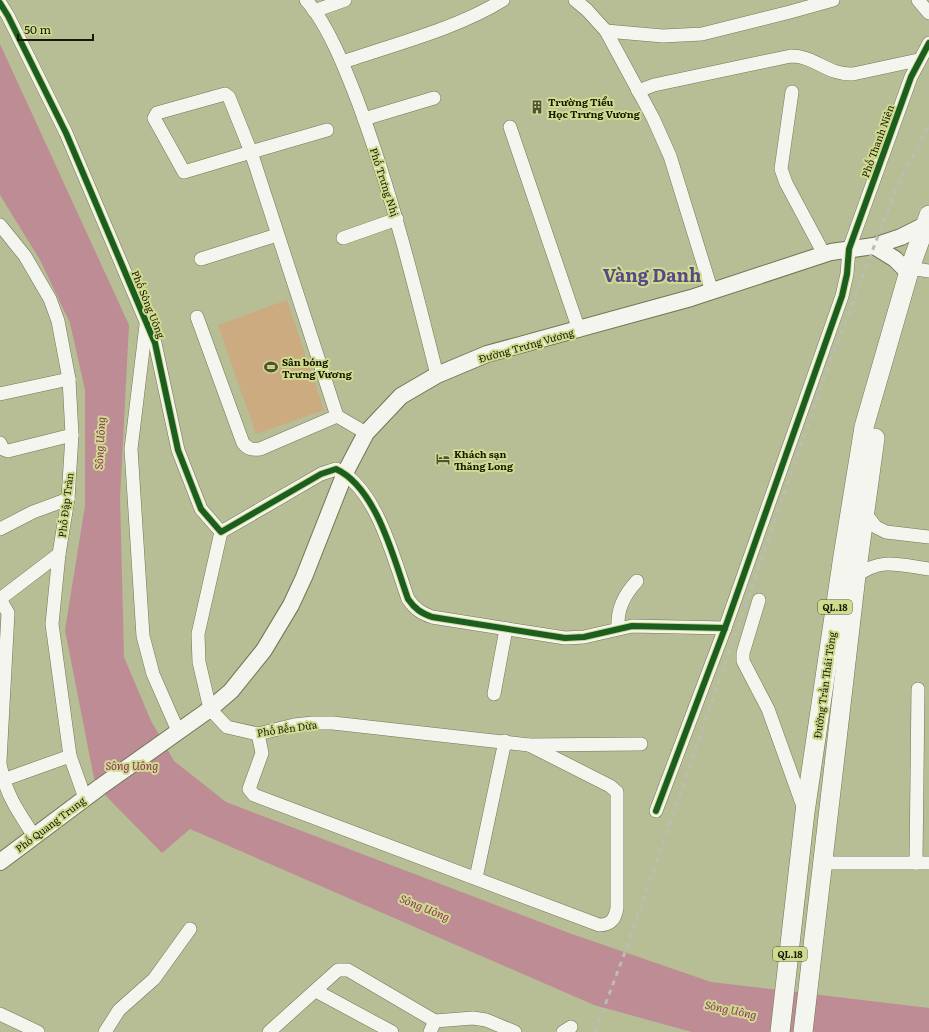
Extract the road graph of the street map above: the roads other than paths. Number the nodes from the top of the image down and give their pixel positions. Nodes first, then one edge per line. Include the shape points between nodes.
1 (306, 0) edge
2 (345, 0) edge
3 (503, 0) edge
4 (574, 0) edge
5 (833, 0) edge
6 (918, 0) edge
7 (0, 3) edge
8 (314, 11) junction
9 (929, 13) edge
10 (606, 31) junction
11 (929, 43) edge
12 (918, 60) junction
13 (343, 62) junction
14 (638, 91) junction
15 (792, 92) dead end
16 (434, 98) dead end
17 (364, 118) junction
18 (510, 127) dead end
19 (327, 130) dead end
20 (251, 152) junction
21 (397, 219) junction
22 (927, 220) edge
23 (0, 225) edge
24 (277, 235) junction
25 (343, 238) dead end
26 (874, 246) junction
27 (849, 249) junction
28 (824, 254) junction
29 (201, 259) dead end
30 (910, 270) junction
31 (929, 271) edge
32 (712, 292) junction
33 (197, 318) dead end
34 (146, 323) junction
35 (579, 330) junction
36 (890, 342) junction
37 (437, 376) junction
38 (69, 379) junction
39 (0, 394) edge
40 (337, 416) junction
41 (366, 433) junction
42 (72, 435) junction
43 (0, 443) edge
44 (346, 473) junction
45 (68, 499) junction
46 (865, 513) junction
47 (0, 529) edge
48 (221, 532) junction
49 (929, 537) edge
50 (59, 554) junction
51 (929, 569) edge
52 (856, 576) junction
53 (638, 581) dead end
54 (0, 599) edge
55 (759, 600) dead end
56 (618, 628) junction
57 (725, 628) junction
58 (506, 629) junction
59 (918, 689) dead end
60 (494, 694) dead end
61 (210, 710) junction
62 (175, 733) junction
63 (258, 734) junction
64 (505, 741) junction
65 (640, 744) dead end
66 (529, 745) junction
67 (70, 756) junction
68 (0, 763) edge
69 (3, 780) junction
70 (85, 798) junction
71 (656, 811) dead end
72 (805, 812) junction
73 (34, 836) junction
74 (0, 862) edge
75 (922, 863) edge
76 (821, 870) junction
77 (476, 878) junction
78 (190, 929) dead end
79 (316, 991) junction
80 (0, 1014) edge
81 (432, 1026) edge
82 (38, 1032) edge
83 (105, 1032) edge
84 (268, 1032) edge
85 (392, 1032) edge
86 (515, 1032) edge
87 (780, 1032) edge
88 (803, 1032) edge

1 - 8 street, Phố Trưng Nhị
2 - 8 street
3 - 13 street via 459,22
4 - 10 street via 592,14
5 - 10 street via 702,34 663,36
6 - 9 street
7 - 34 street, Phố Sông Uông via 66,133
8 - 13 street, Phố Trưng Nhị
10 - 14 street
11 - 12 street, Phố Thanh Niên
12 - 14 street via 844,74 830,71 805,57 791,56 654,85
12 - 27 street, Phố Thanh Niên
13 - 17 street, Phố Trưng Nhị
14 - 32 street via 670,156
15 - 28 street via 782,169 786,183
16 - 17 street
17 - 21 street, Phố Trưng Nhị
18 - 35 street
19 - 20 street
20 - 20 street via 229,97 225,94 157,113 154,118 184,172
20 - 24 street
21 - 25 street
21 - 37 street, Phố Trưng Nhị
22 - 26 main road, Đường Trưng Vương via 901,237
22 - 30 highway, Đường Trần Thái Tông / QL.18
23 - 38 street, Phố Đập Tràn via 25,256 50,299 58,321
24 - 29 street
24 - 40 street
26 - 27 main road, Đường Trưng Vương
26 - 30 main road
27 - 28 main road, Đường Trưng Vương
27 - 57 street, Phố Thanh Niên via 842,296
28 - 32 main road, Đường Trưng Vương
30 - 31 street
30 - 36 highway, Đường Trần Thái Tông / QL.18
32 - 35 main road, Đường Trưng Vương
33 - 40 street via 243,443 247,447 253,450 260,449
34 - 48 street, Phố Sông Uông via 155,343 178,450 201,509
34 - 62 street via 131,449 143,636 153,674
35 - 37 main road, Đường Trưng Vương via 487,354
36 - 46 highway, Đường Trần Thái Tông / QL.18
36 - 72 highway, Đường Trần Thái Tông / QL.18 via 864,427
37 - 41 main road, Đường Trưng Vương via 401,396
38 - 39 street
38 - 42 street, Phố Đập Tràn
40 - 41 street
41 - 44 main road, Đường Trưng Vương
42 - 43 street via 8,451 3,449
42 - 45 street, Phố Đập Tràn
44 - 48 street via 336,469 325,472
44 - 58 street via 377,512 408,599 414,608 432,617
44 - 61 main road, Đường Trưng Vương via 304,577 278,628 231,691
45 - 47 street via 33,512
45 - 50 street, Phố Đập Tràn
46 - 49 street via 876,527 886,532
46 - 52 highway, Đường Trần Thái Tông / QL.18
48 - 61 street via 198,634 199,662
50 - 54 street
50 - 67 street, Phố Đập Tràn via 52,624
51 - 52 street via 884,563 869,567
52 - 76 highway, Đường Trần Thái Tông / QL.18
53 - 56 street via 627,592 620,606
54 - 68 street via 8,613
55 - 72 street via 743,653 743,661 768,709
56 - 57 street
56 - 58 street via 584,637 565,638
57 - 71 street, Phố Thanh Niên
58 - 60 street
59 - 75 street
61 - 62 main road, Đường Trưng Vương
61 - 63 street, Phố Bến Dừa via 227,727
62 - 70 main road, Phố Quang Trung
63 - 64 street, Phố Bến Dừa via 313,722
63 - 77 street via 262,753 249,789 254,795
64 - 66 street, Phố Bến Dừa
64 - 77 street
65 - 66 street
66 - 77 street via 617,792 615,916 612,922 606,925 599,924
67 - 69 street
67 - 70 street, Phố Đập Tràn
68 - 69 street
69 - 73 street via 10,800
70 - 73 main road, Phố Quang Trung
72 - 87 highway, Đường Trần Thái Tông / QL.18
73 - 74 main road, Phố Quang Trung
75 - 76 street
76 - 88 highway, Đường Trần Thái Tông / QL.18
78 - 83 street via 154,979 119,1010
79 - 81 street via 338,970 348,970
79 - 84 street
79 - 85 street
80 - 82 street
81 - 86 street via 473,1018

